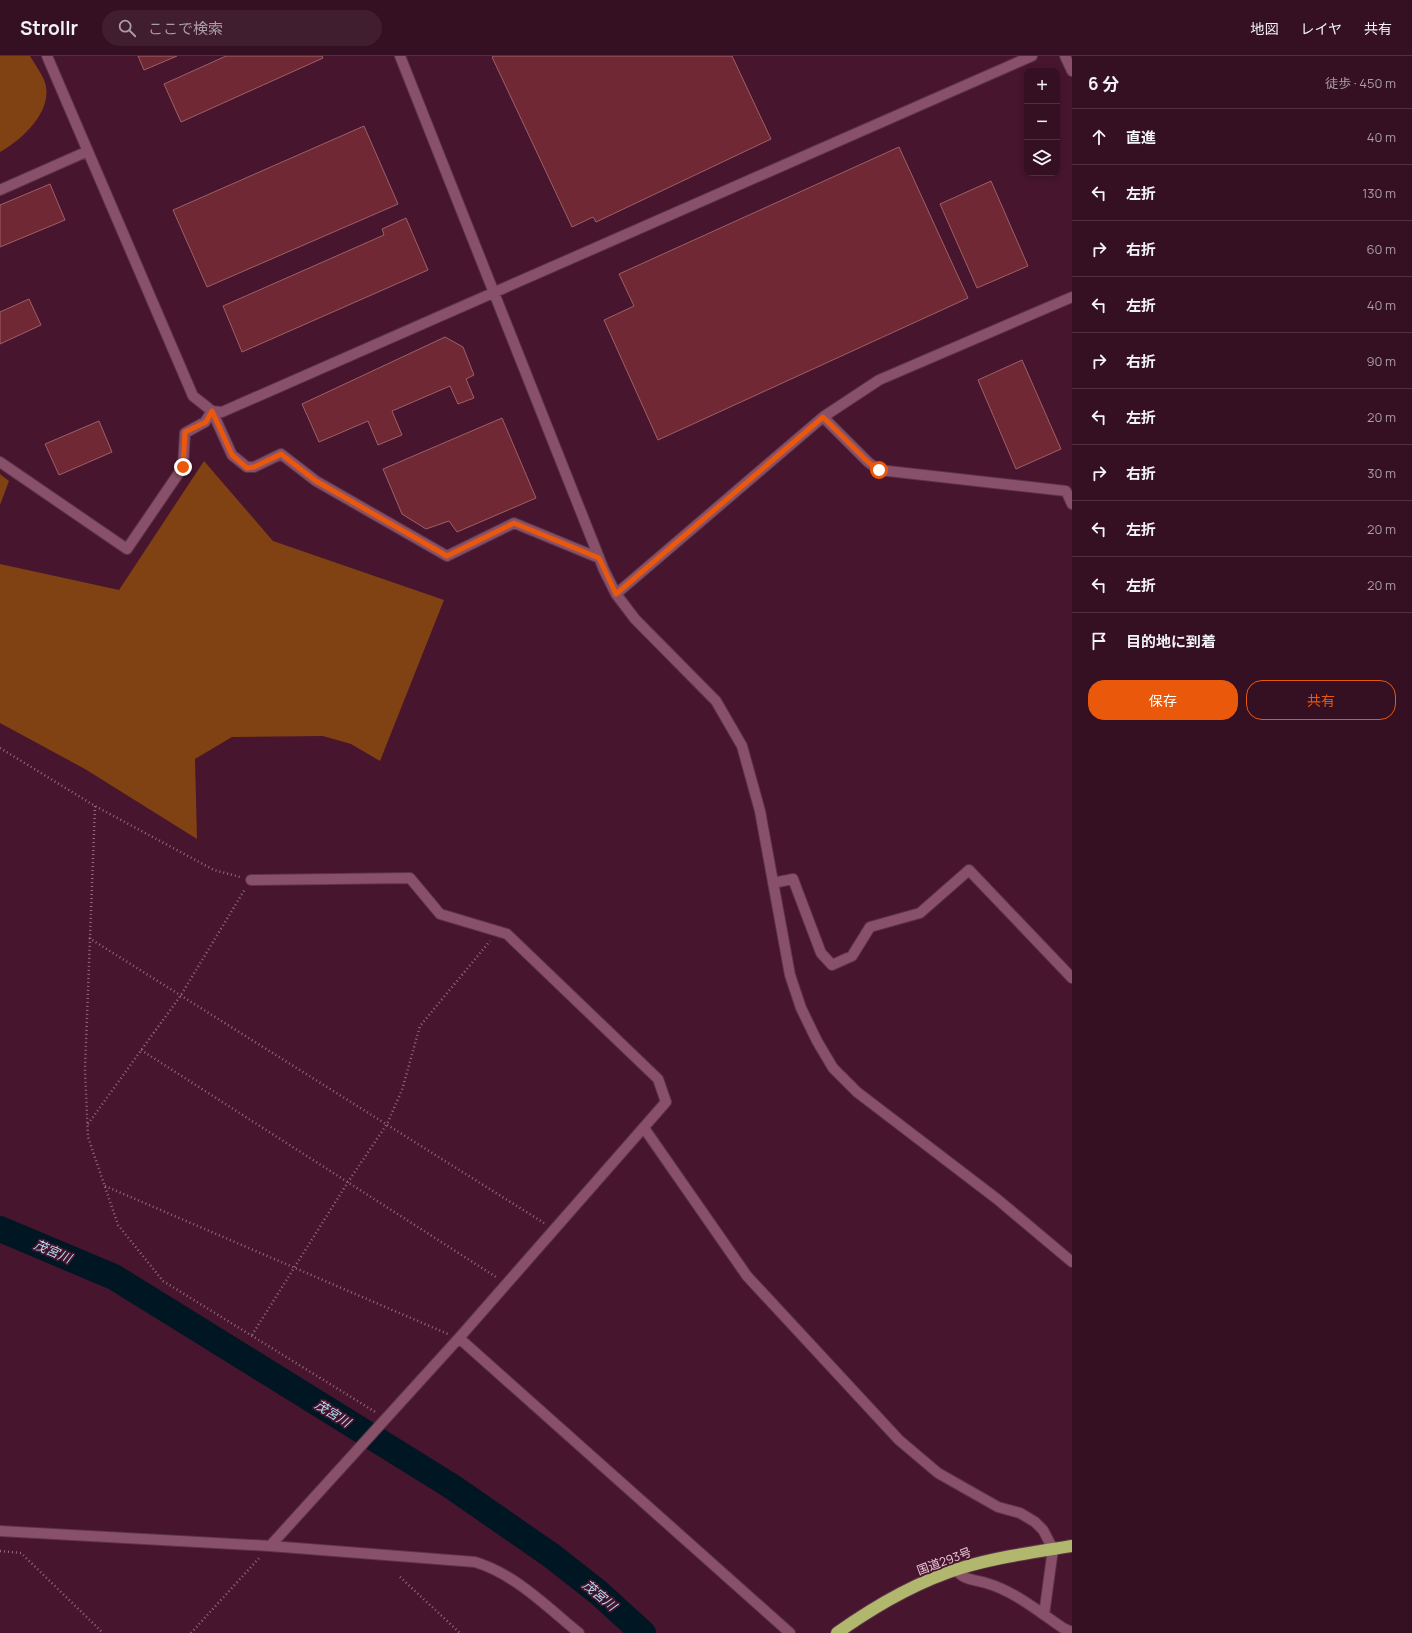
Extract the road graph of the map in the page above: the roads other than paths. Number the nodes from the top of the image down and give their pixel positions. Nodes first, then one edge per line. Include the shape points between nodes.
1 (47, 56) edge
2 (400, 56) edge
3 (1032, 56) edge
4 (1065, 56) edge
5 (1072, 70) edge
6 (88, 151) junction
7 (0, 190) edge
8 (494, 292) junction
9 (1072, 297) edge
10 (212, 411) junction
11 (823, 417) junction
12 (0, 462) edge
13 (1072, 504) edge
14 (599, 558) junction
15 (616, 594) junction
16 (250, 880) road end
17 (773, 883) junction
18 (1072, 978) edge
19 (644, 1128) junction
20 (1072, 1262) edge
21 (459, 1338) junction
22 (0, 1531) edge
23 (270, 1546) junction
24 (1072, 1546) edge
25 (1053, 1549) junction
26 (960, 1569) junction
27 (1044, 1615) junction
28 (1072, 1632) edge
29 (579, 1633) edge
30 (790, 1633) edge
31 (837, 1633) edge

1 - 6 street
2 - 8 street
3 - 8 street
4 - 5 street
6 - 7 street
6 - 10 street via 193,396
8 - 10 street via 222,412
8 - 14 street
9 - 11 street via 879,380
10 - 12 street via 206,422 185,432 183,467 127,549
10 - 14 street via 232,455 247,468 281,454 316,481 447,556 514,523
11 - 13 street via 879,470 1066,491
11 - 15 street
14 - 15 street
15 - 17 street via 649,635 716,701 730,722 742,746 750,773 760,811
16 - 19 street via 410,878 440,914 507,934 658,1079 666,1102
17 - 18 street via 793,879 821,953 832,965 852,956 870,927 920,913 969,870
17 - 20 street via 790,975 801,1008 833,1068 857,1092 997,1200
19 - 21 street
19 - 25 street via 747,1276 899,1440 938,1473 998,1507 1020,1513 1035,1522 1043,1530
21 - 23 street
21 - 30 street
22 - 23 street
23 - 29 street via 475,1562 490,1566 536,1598
24 - 25 highway, 国道293号
25 - 26 highway, 国道293号
25 - 27 street
26 - 27 street via 967,1579 981,1581 1009,1592
26 - 31 highway, 国道293号 via 921,1583 884,1602
27 - 28 street

